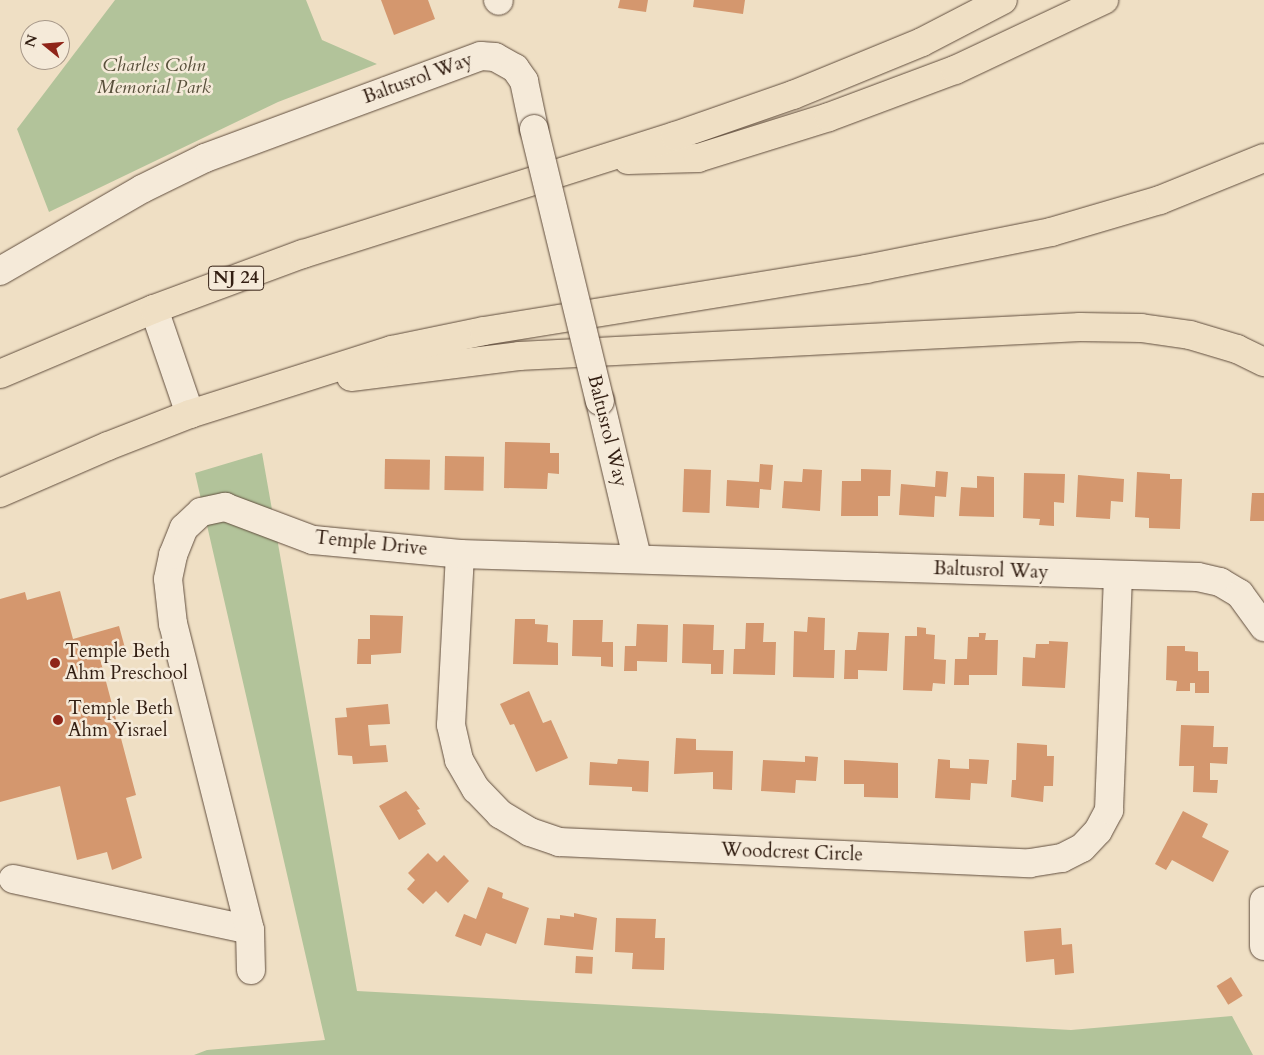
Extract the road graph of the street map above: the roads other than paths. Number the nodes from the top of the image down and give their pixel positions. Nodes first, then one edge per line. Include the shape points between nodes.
1 (1003, 0) edge
2 (1104, 0) edge
3 (1264, 158) edge
4 (596, 161) junction
5 (0, 271) edge
6 (154, 308) junction
7 (1264, 362) edge
8 (0, 374) edge
9 (273, 388) junction
10 (190, 414) junction
11 (0, 494) edge
12 (460, 554) junction
13 (637, 558) junction
14 (1118, 575) junction
15 (1264, 627) edge
16 (13, 879) dead end
17 (1264, 901) edge
18 (250, 930) junction
19 (1264, 946) edge
20 (251, 970) dead end

1 - 4 highway via 930,39 862,68 730,117
2 - 4 highway via 955,70 733,148 698,158
3 - 9 highway via 1160,200 1051,232 866,269 438,340 392,350
4 - 6 highway, NJ 24 via 385,227
5 - 13 street, Baltusrol Way, bridge via 142,189 206,158 481,56 495,57 515,68 524,81
6 - 8 highway, NJ 24
6 - 10 street
7 - 9 highway via 1237,349 1190,335 1141,328 1080,326 519,356
9 - 10 highway
10 - 11 highway
12 - 13 street, Baltusrol Way
12 - 14 street, Woodcrest Circle via 450,725 459,760 476,789 500,814 530,832 559,842 1030,863 1062,858 1082,848 1098,831 1109,810
12 - 18 street, Temple Drive via 313,540 224,507 201,512 184,528 168,579 174,624
13 - 14 street, Baltusrol Way
14 - 15 street, Baltusrol Way via 1198,577 1220,582 1240,594
16 - 18 street
17 - 19 street
18 - 20 street, Temple Drive

